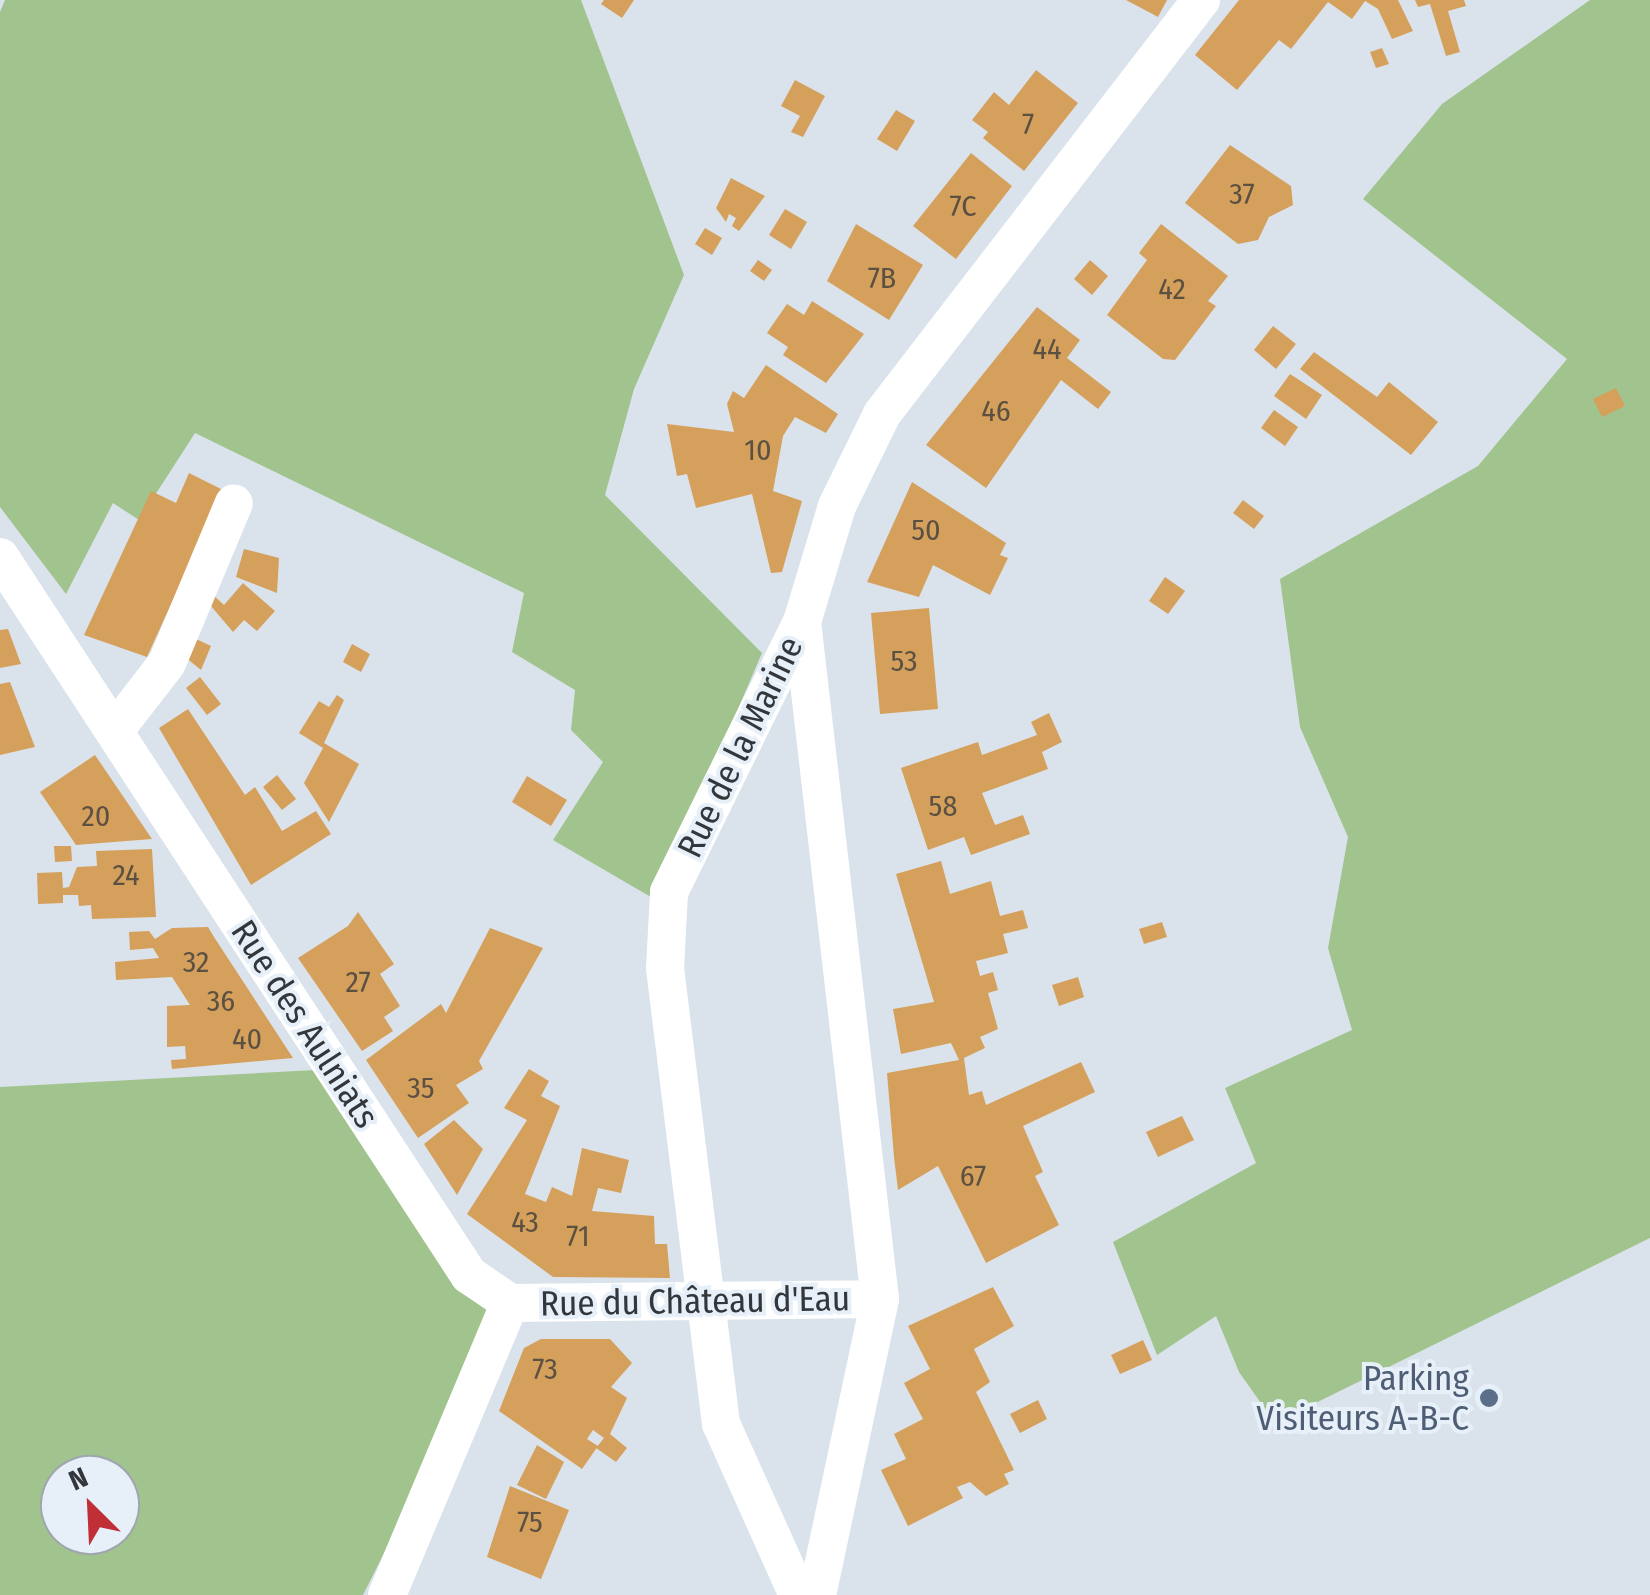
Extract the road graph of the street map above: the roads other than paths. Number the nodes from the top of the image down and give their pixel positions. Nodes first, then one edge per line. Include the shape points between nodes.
1 (1201, 0) edge
2 (234, 503) dead end
3 (0, 557) edge
4 (802, 622) junction
5 (116, 729) junction
6 (710, 1300) junction
7 (880, 1300) junction
8 (510, 1303) junction
9 (387, 1595) edge
10 (798, 1595) edge
11 (817, 1595) edge

1 - 4 street via 882,414 837,506
2 - 5 street via 167,663
3 - 5 street, Rue des Aulniats
4 - 6 street, Rue de la Marine via 669,892 664,969
4 - 7 street, Rue de la Marine
5 - 8 street, Rue des Aulniats via 469,1275
6 - 7 street, Rue du Château d'Eau
6 - 8 street, Rue du Château d'Eau
6 - 10 street, Rue de la Marine via 722,1424
7 - 11 street, Rue de la Marine
8 - 9 street

